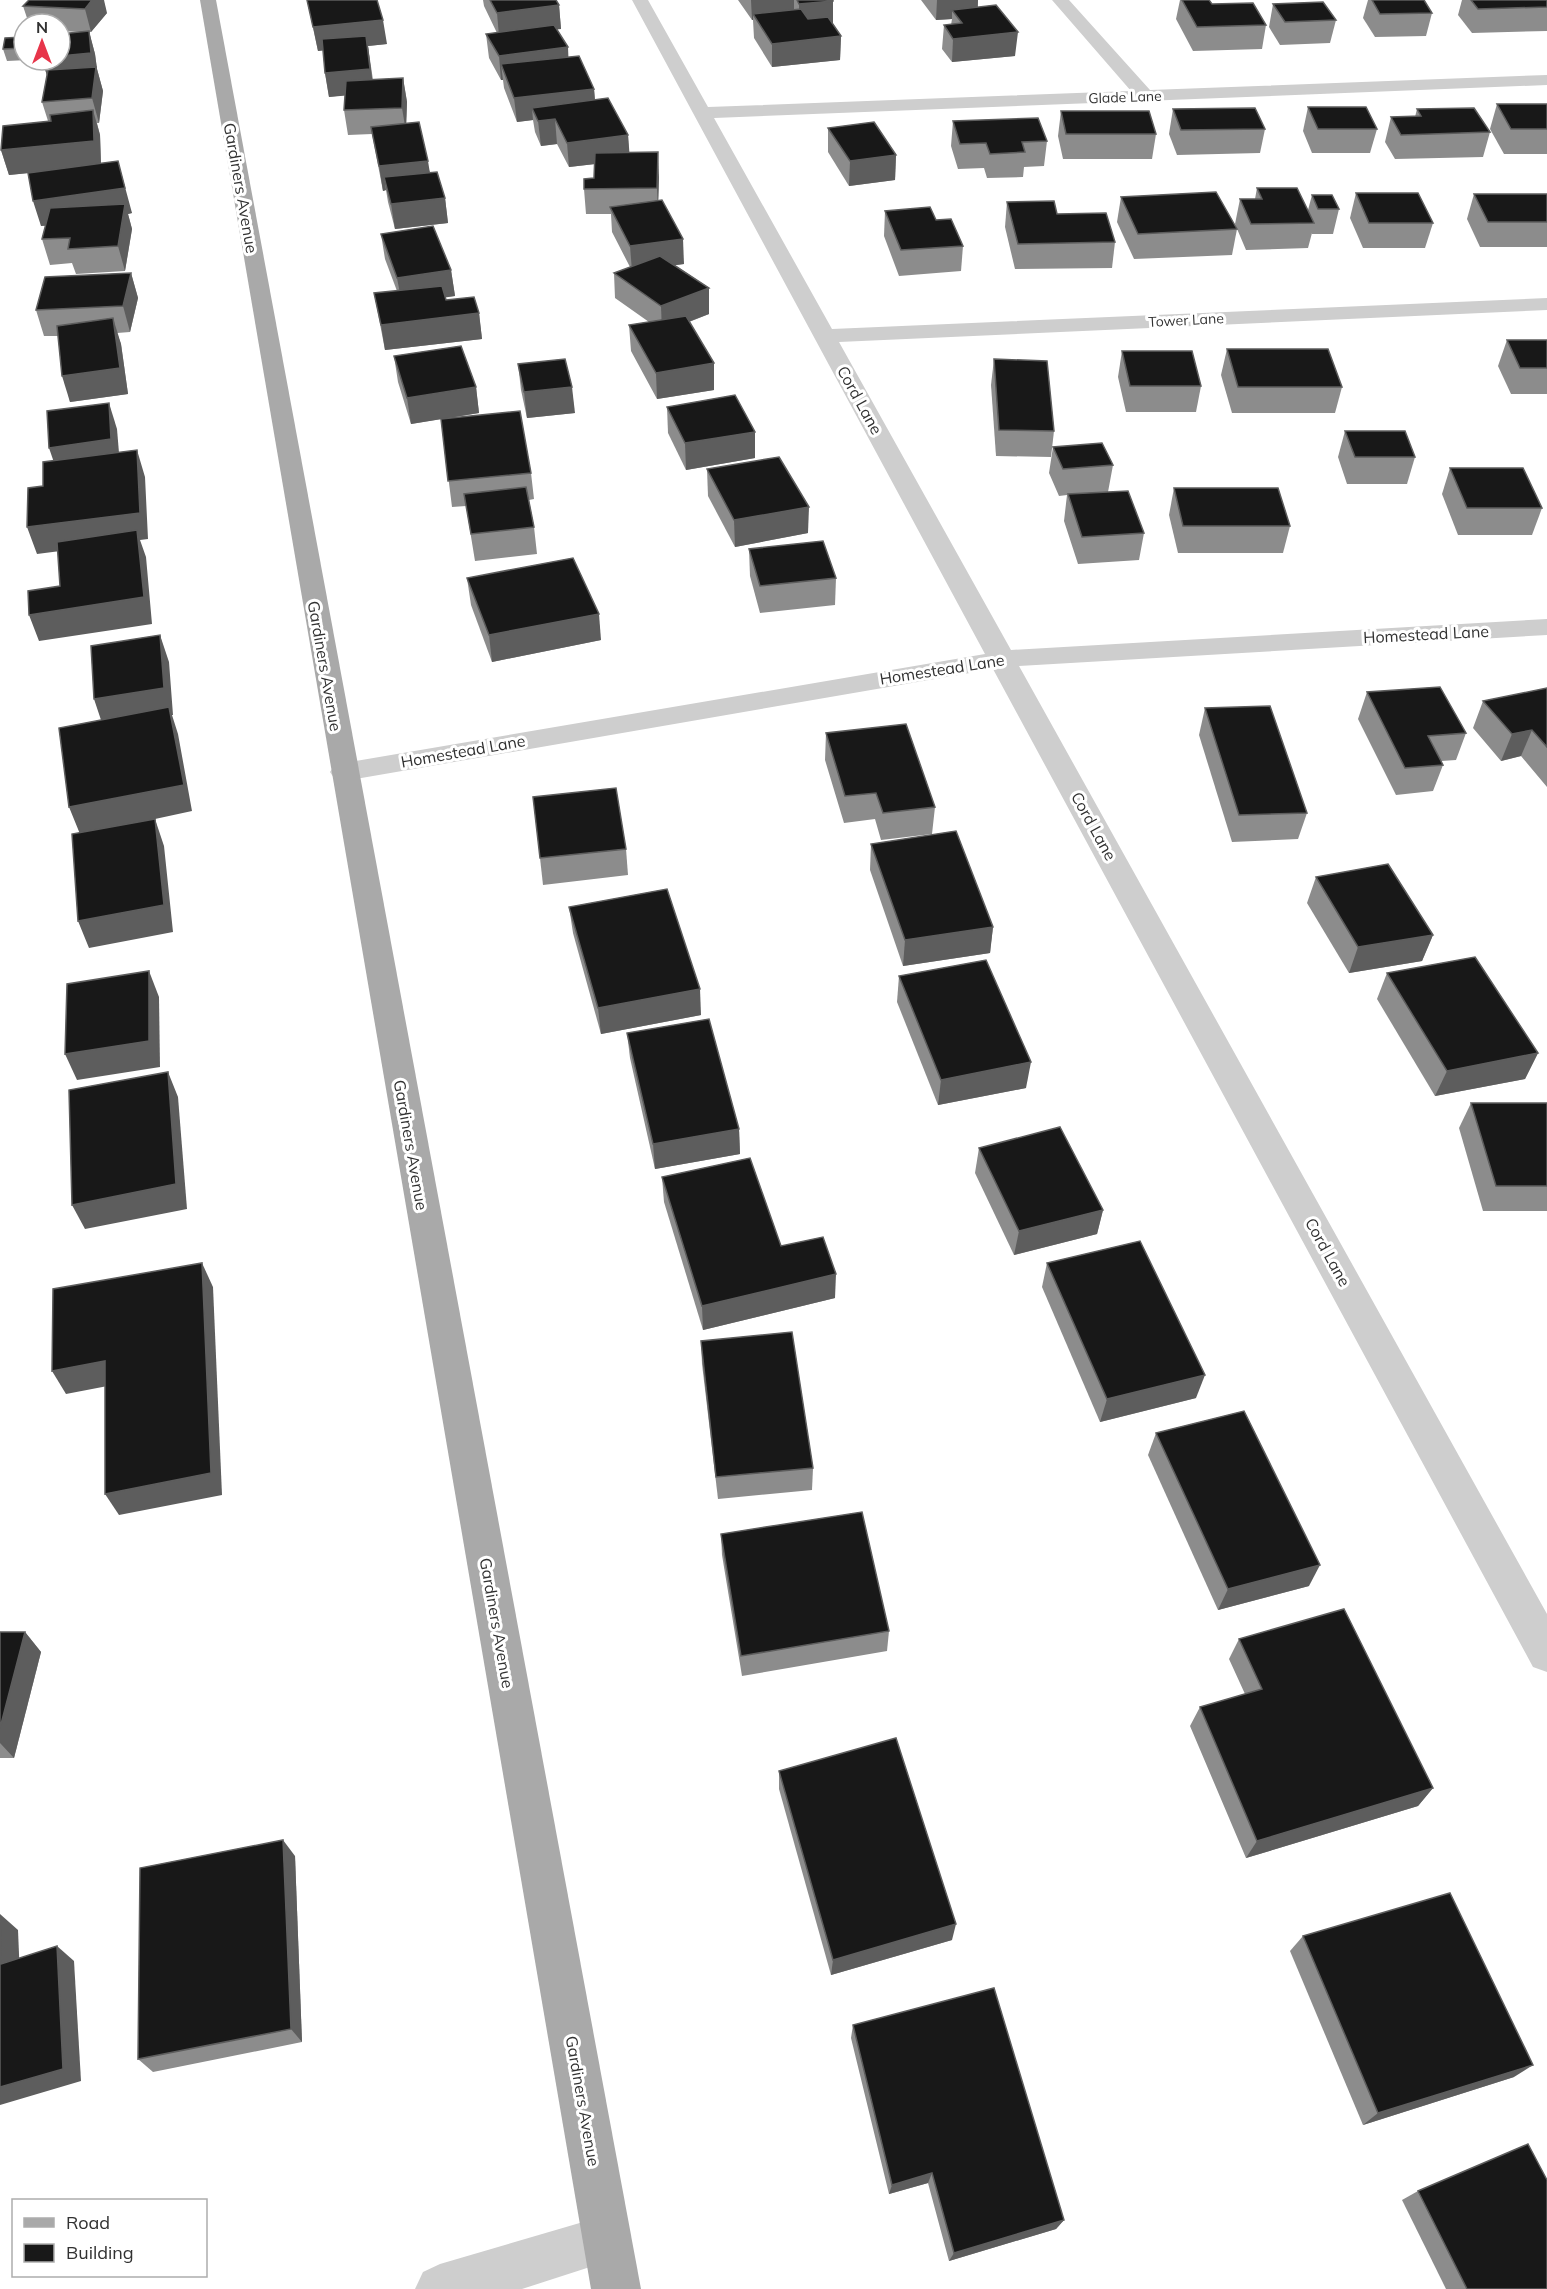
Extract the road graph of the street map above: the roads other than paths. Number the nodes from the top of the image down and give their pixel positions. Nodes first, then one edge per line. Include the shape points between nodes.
1 (208, 0) edge
2 (640, 0) edge
3 (1060, 0) edge
4 (1547, 80) edge
5 (1145, 96) junction
6 (703, 113) junction
7 (1547, 304) edge
8 (825, 336) junction
9 (1547, 627) edge
10 (1002, 658) junction
11 (344, 772) junction
12 (1547, 1653) edge
13 (607, 2239) junction
14 (440, 2289) edge
15 (616, 2289) edge

1 - 11 main road, Gardiners Avenue
2 - 6 street, Cord Lane
3 - 5 street
4 - 5 street, Glade Lane
5 - 6 street, Glade Lane
6 - 8 street, Cord Lane
7 - 8 street, Tower Lane
8 - 10 street, Cord Lane
9 - 10 street, Homestead Lane
10 - 11 street, Homestead Lane
10 - 12 street, Cord Lane
11 - 13 main road, Gardiners Avenue
13 - 14 street
13 - 15 main road, Gardiners Avenue

